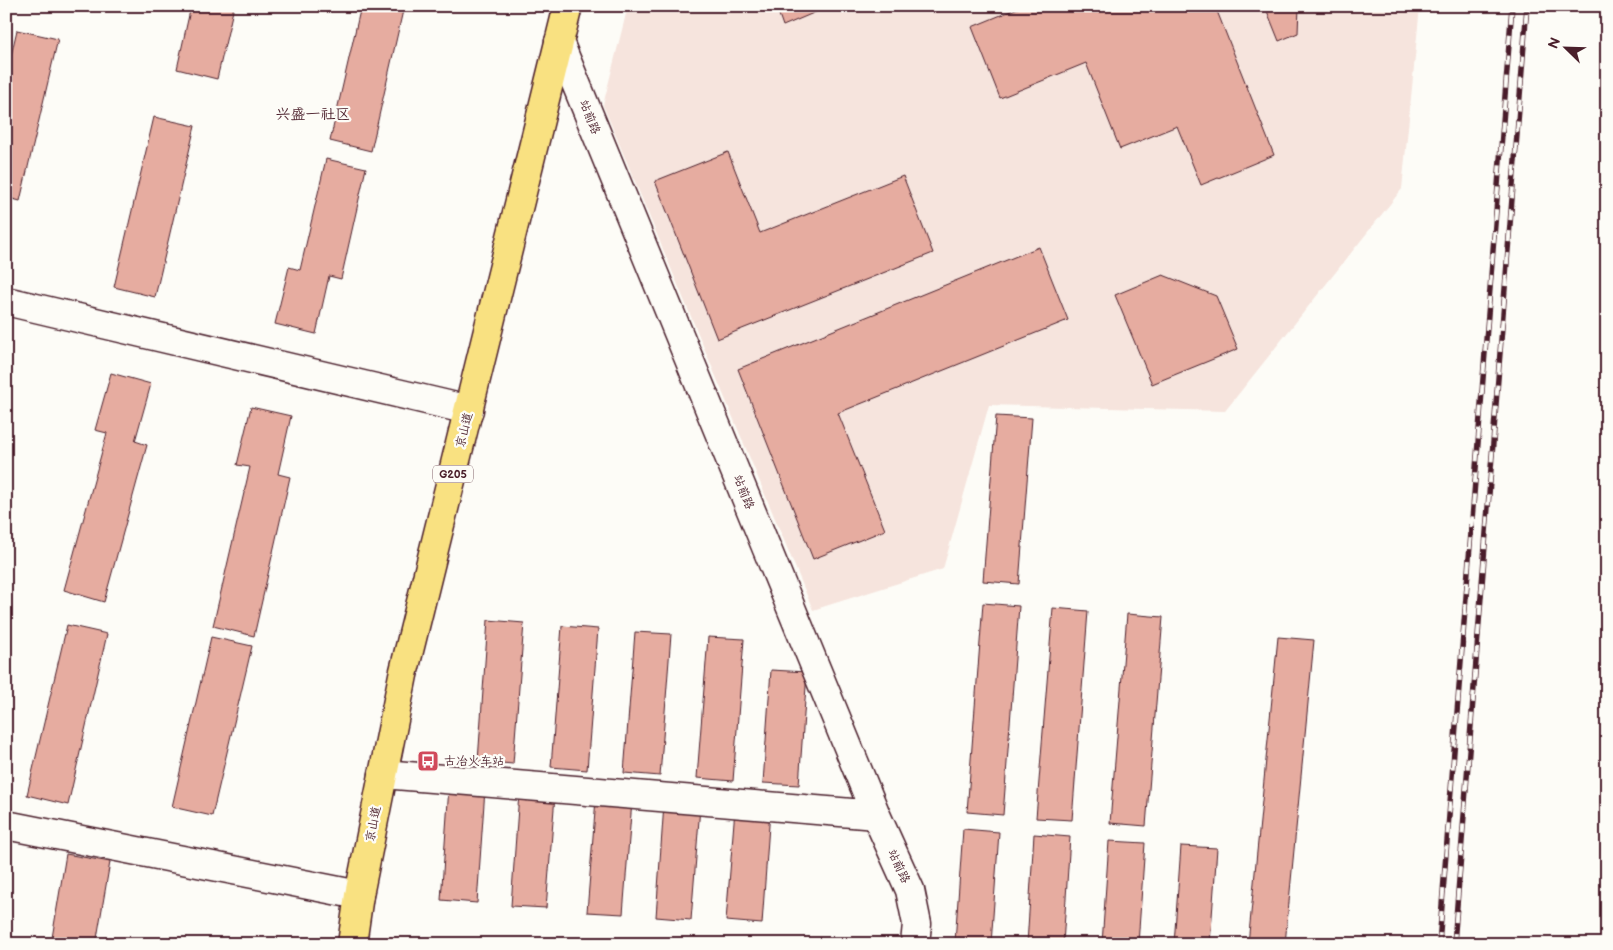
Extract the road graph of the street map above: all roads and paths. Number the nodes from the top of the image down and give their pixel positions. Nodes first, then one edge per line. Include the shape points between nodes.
1 (568, 6) edge
2 (560, 42) junction
3 (6, 301) edge
4 (469, 410) junction
5 (384, 774) junction
6 (876, 815) junction
7 (6, 825) edge
8 (359, 895) junction
9 (352, 944) edge
10 (915, 944) edge

1 - 2 highway, 京山道 / G205
2 - 4 highway, 京山道 / G205
2 - 6 street, 站前路
3 - 4 street
4 - 5 highway, 京山道 / G205 via 403,675
5 - 6 street
5 - 8 highway, 京山道 / G205
6 - 10 street, 站前路 via 910,890 917,924
7 - 8 street
8 - 9 highway, 京山道 / G205

